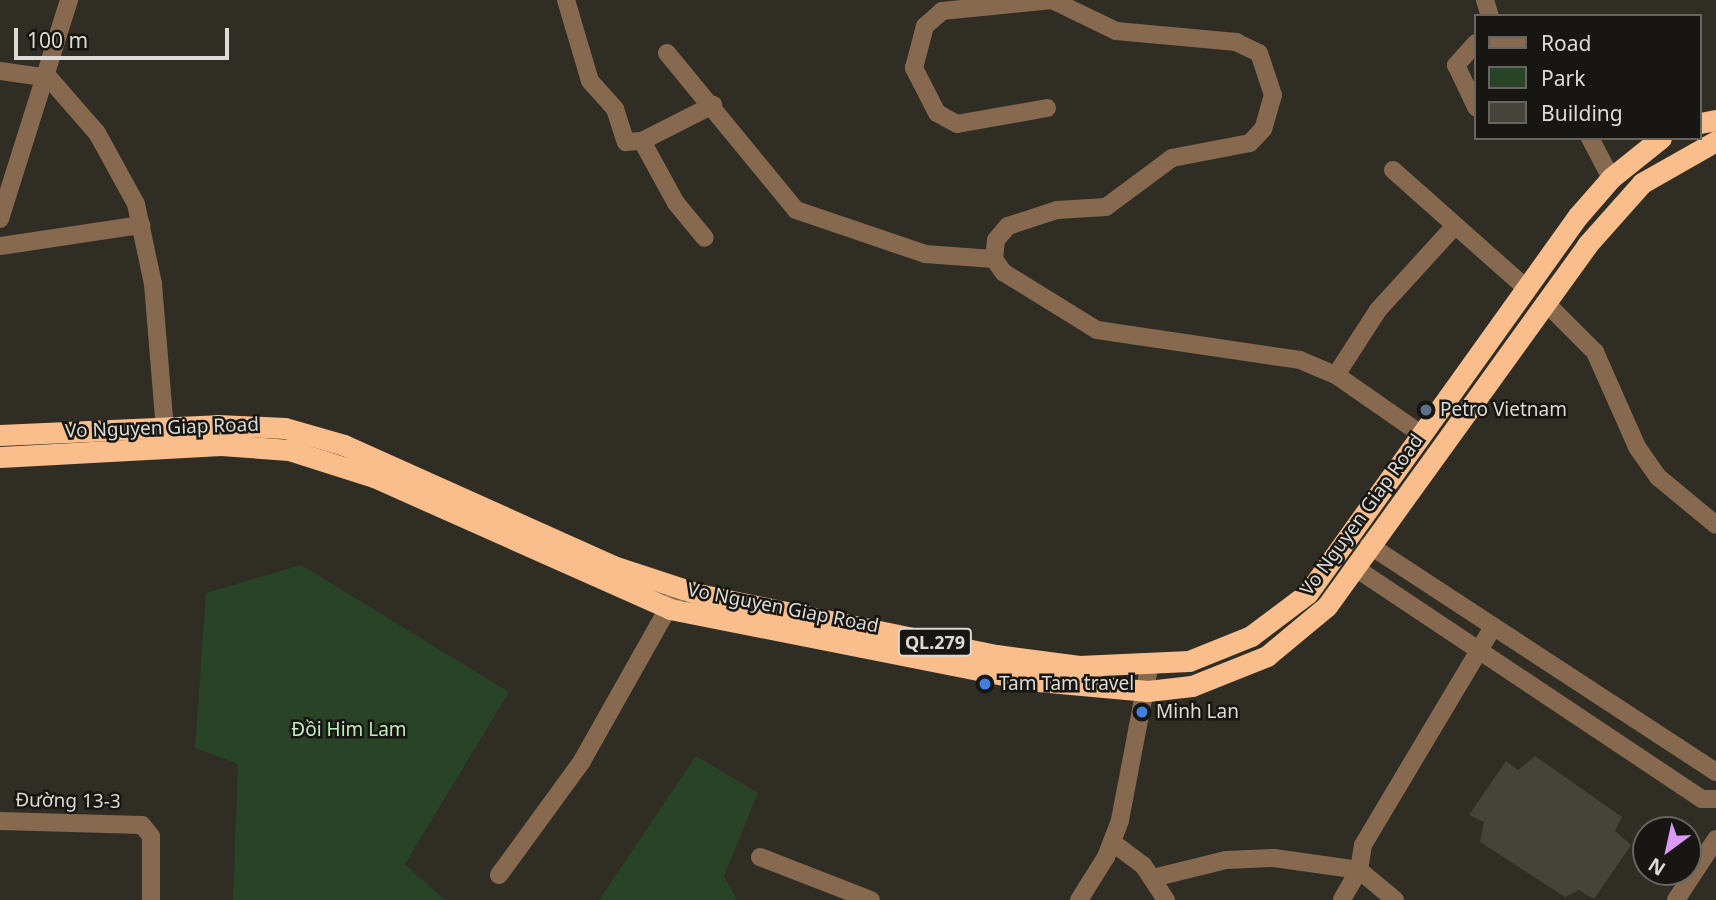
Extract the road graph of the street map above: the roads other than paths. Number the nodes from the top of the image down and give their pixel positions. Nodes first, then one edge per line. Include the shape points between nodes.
1 (69, 0) edge
2 (566, 0) edge
3 (1474, 45) edge
4 (667, 53) dead end
5 (0, 71) edge
6 (49, 78) junction
7 (1474, 103) edge
8 (713, 105) junction
9 (1047, 108) dead end
10 (1591, 140) edge
11 (1658, 140) edge
12 (642, 141) junction
13 (1716, 141) edge
14 (1393, 170) dead end
15 (1611, 178) junction
16 (0, 219) edge
17 (141, 225) junction
18 (1452, 228) junction
19 (705, 238) dead end
20 (0, 246) edge
21 (994, 259) junction
22 (1525, 287) junction
23 (1545, 302) junction
24 (1336, 375) junction
25 (1418, 432) junction
26 (0, 435) edge
27 (166, 438) junction
28 (0, 457) edge
29 (1716, 525) edge
30 (1369, 545) junction
31 (1354, 567) junction
32 (679, 589) junction
33 (670, 609) junction
34 (1493, 627) junction
35 (1478, 649) junction
36 (1149, 668) junction
37 (1148, 691) junction
38 (1627, 713) junction
39 (1610, 737) junction
40 (1716, 772) edge
41 (1716, 799) edge
42 (0, 821) edge
43 (1716, 839) edge
44 (1112, 842) junction
45 (760, 857) dead end
46 (1359, 870) junction
47 (499, 875) dead end
48 (1153, 877) junction
49 (151, 900) edge
50 (871, 900) edge
51 (1079, 900) edge
52 (1166, 900) edge
53 (1342, 900) edge
54 (1395, 900) edge
55 (1676, 900) edge

1 - 6 street
2 - 12 street via 590,81 615,109 626,142
3 - 7 street via 1456,65
4 - 8 street
5 - 6 street
6 - 16 street via 4,188
6 - 17 street via 111,155
8 - 12 street
8 - 21 street via 796,210 925,254
9 - 21 street via 957,124 937,113 915,68 925,26 942,11 1052,0 1116,31 1236,43 1259,53 1273,95 1263,129 1250,143 1172,158 1106,206 1057,210 1008,226 996,240
10 - 15 street
11 - 15 highway, Vo Nguyen Giap Road / QL.279
12 - 19 street via 676,203
13 - 23 highway, Vo Nguyen Giap Road / QL.279 via 1643,183
14 - 18 street
15 - 22 highway, Vo Nguyen Giap Road / QL.279
17 - 20 street
17 - 27 street
18 - 22 street
18 - 24 street via 1378,310
21 - 24 street via 1003,272 1097,330 1300,360
22 - 25 highway, Vo Nguyen Giap Road / QL.279
23 - 29 street via 1595,352 1637,447 1658,477
23 - 30 highway, Vo Nguyen Giap Road / QL.279
24 - 25 street
25 - 36 highway, Vo Nguyen Giap Road / QL.279 via 1308,593 1227,648
26 - 27 highway, Vo Nguyen Giap Road / QL.279
27 - 28 highway, Vo Nguyen Giap Road / QL.279
27 - 32 highway, Vo Nguyen Giap Road / QL.279 via 265,425 324,438
27 - 33 highway, Vo Nguyen Giap Road / QL.279 via 247,444 327,460
30 - 31 highway, Vo Nguyen Giap Road / QL.279
30 - 34 street
31 - 35 street
31 - 37 highway, Vo Nguyen Giap Road / QL.279 via 1327,606 1268,656 1192,686
32 - 33 street
32 - 36 highway, Vo Nguyen Giap Road / QL.279 via 996,655
33 - 37 highway, Vo Nguyen Giap Road / QL.279 via 996,675
33 - 47 street via 582,761
34 - 35 street
34 - 38 street
35 - 39 street
35 - 46 street via 1363,845
36 - 37 street
37 - 44 street
38 - 39 street
38 - 40 street
39 - 41 street via 1702,799
42 - 49 street, Đường 13-3 via 136,823 151,836
43 - 55 street
44 - 48 street
44 - 51 street
45 - 50 street
46 - 48 street via 1274,858 1226,860
46 - 53 street
46 - 54 street
48 - 52 street

